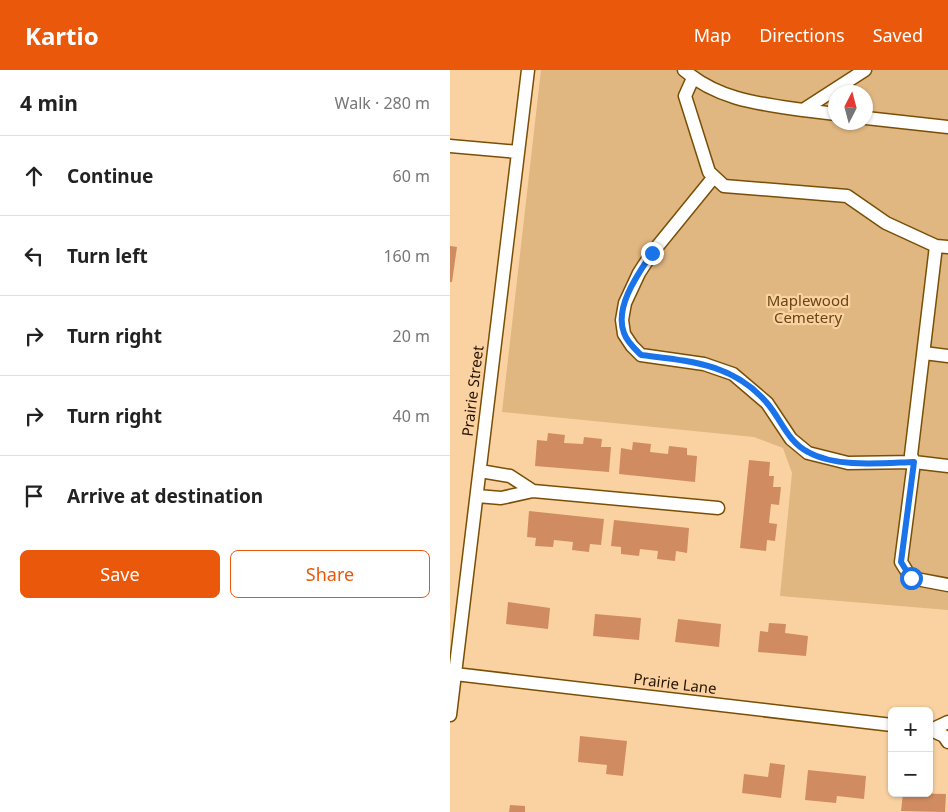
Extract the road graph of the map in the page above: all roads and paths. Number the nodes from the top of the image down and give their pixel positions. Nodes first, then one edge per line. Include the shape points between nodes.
1 (528, 70) edge
2 (865, 70) edge
3 (689, 74) edge
4 (803, 110) junction
5 (828, 113) edge
6 (873, 119) edge
7 (948, 127) edge
8 (450, 146) edge
9 (518, 152) junction
10 (713, 178) junction
11 (942, 247) edge
12 (924, 354) junction
13 (948, 356) edge
14 (914, 462) junction
15 (948, 466) edge
16 (480, 471) junction
17 (533, 491) junction
18 (477, 496) junction
19 (718, 508) dead end
20 (948, 585) edge
21 (455, 674) junction
22 (450, 715) edge
23 (948, 722) edge
24 (888, 725) edge
25 (933, 728) edge
26 (933, 730) edge
27 (948, 742) edge

1 - 9 street, Prairie Street
2 - 4 street
3 - 4 street via 728,96
3 - 10 street via 685,96
4 - 5 street
6 - 7 street
8 - 9 street
9 - 16 street, Prairie Street
10 - 11 street via 724,186 847,196 886,223
10 - 14 street via 639,273 625,303 622,320 624,334 632,346 641,355 704,364 733,374 767,403 791,439 808,453 848,463
11 - 12 street
12 - 13 street
12 - 14 street via 911,456
14 - 15 street
14 - 20 street via 901,562 911,578
16 - 17 street via 510,476
16 - 18 street, Prairie Street
17 - 18 street via 501,498
17 - 19 street
18 - 21 street, Prairie Street
21 - 22 street, Prairie Street
21 - 24 street, Prairie Lane
23 - 25 street
26 - 27 street

